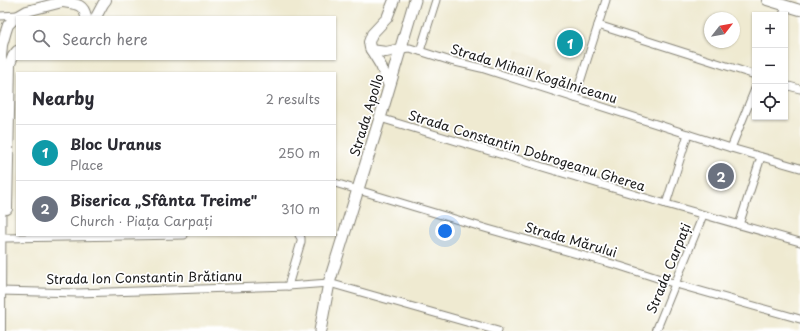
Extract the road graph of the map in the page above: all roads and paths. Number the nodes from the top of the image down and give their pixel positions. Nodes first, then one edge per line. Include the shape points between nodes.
1 (106, 0) edge
2 (394, 0) edge
3 (415, 0) edge
4 (436, 0) edge
5 (606, 0) edge
6 (767, 0) edge
7 (66, 1) edge
8 (46, 6) junction
9 (792, 8) edge
10 (18, 15) joint
11 (0, 16) edge
12 (16, 16) edge
13 (31, 16) edge
14 (86, 16) edge
15 (97, 16) edge
16 (598, 25) junction
17 (372, 50) junction
18 (400, 50) junction
19 (420, 51) junction
20 (16, 52) edge
21 (752, 74) edge
22 (389, 86) junction
23 (788, 86) edge
24 (800, 89) edge
25 (752, 96) edge
26 (575, 98) junction
27 (380, 118) junction
28 (688, 134) junction
29 (731, 148) junction
30 (762, 157) junction
31 (800, 168) edge
32 (336, 183) edge
33 (357, 189) junction
34 (666, 204) junction
35 (703, 215) junction
36 (739, 225) junction
37 (125, 236) edge
38 (300, 236) edge
39 (6, 238) junction
40 (800, 242) edge
41 (329, 284) junction
42 (676, 284) junction
43 (288, 286) junction
44 (3, 291) edge
45 (800, 319) edge
46 (0, 331) edge
47 (6, 331) edge
48 (320, 331) edge
49 (498, 331) edge
50 (656, 331) edge

1 - 15 street
2 - 17 street via 388,18 371,36 369,45
3 - 18 main road, Strada Apollo
4 - 19 street
5 - 16 street
6 - 9 street
7 - 8 street
7 - 14 street via 81,7
8 - 10 street
8 - 13 street
10 - 11 street
12 - 44 street via 8,25 1,57
16 - 21 street
16 - 26 street
17 - 18 street, Strada Mihail Kogălniceanu
17 - 22 street
18 - 19 street, Strada Mihail Kogălniceanu via 408,48
18 - 22 main road, Strada Apollo
19 - 26 street, Strada Mihail Kogălniceanu
20 - 39 street via 10,64
22 - 27 main road, Strada Apollo
23 - 24 street
25 - 29 street
26 - 28 street, Strada Mihail Kogălniceanu
27 - 33 main road, Strada Apollo
27 - 34 street, Strada Constantin Dobrogeanu Gherea
28 - 29 street, Strada Mihail Kogălniceanu
28 - 34 street
29 - 30 street, Strada Mihail Kogălniceanu
30 - 31 street
30 - 36 street
32 - 33 street, Strada Mărului
33 - 41 main road, Strada Apollo
33 - 42 street, Strada Mărului
34 - 35 street, Strada Constantin Dobrogeanu Gherea
35 - 36 street, Strada Constantin Dobrogeanu Gherea
35 - 42 street, Strada Carpați
36 - 40 street
37 - 39 street
38 - 43 street via 301,242
39 - 44 street
41 - 43 street, Strada Ion Constantin Brătianu
41 - 48 main road, Strada Apollo
41 - 49 street, Strada Ion Constantin Brătianu
42 - 45 street, Strada Mărului
42 - 50 street, Strada Carpați
43 - 44 street, Strada Ion Constantin Brătianu via 78,292
44 - 46 street
44 - 47 street

